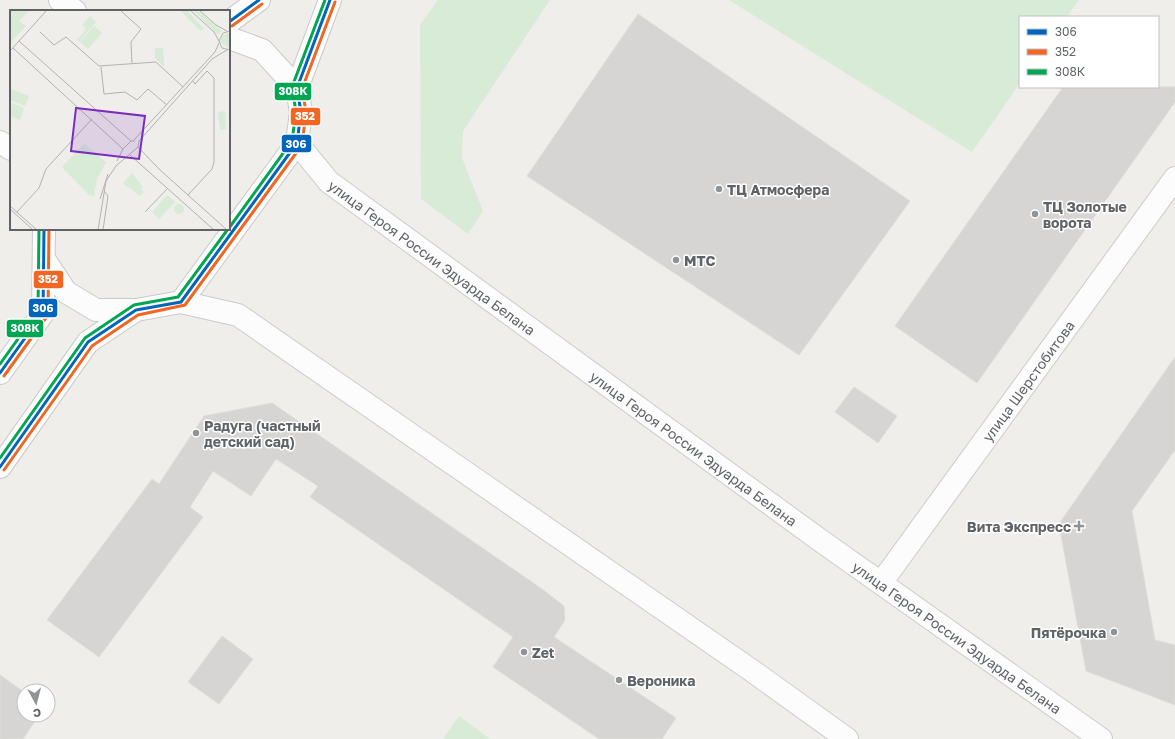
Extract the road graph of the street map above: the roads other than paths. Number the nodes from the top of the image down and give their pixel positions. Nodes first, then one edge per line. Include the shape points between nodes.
1 (60, 0) edge
2 (260, 0) edge
3 (330, 0) edge
4 (74, 10) edge
5 (230, 21) edge
6 (230, 38) edge
7 (297, 88) junction
8 (0, 142) edge
9 (297, 143) junction
10 (10, 148) edge
11 (1175, 178) edge
12 (44, 230) edge
13 (44, 259) junction
14 (181, 302) junction
15 (136, 310) junction
16 (0, 373) edge
17 (0, 467) edge
18 (881, 583) junction
19 (847, 739) edge
20 (1101, 739) edge

1 - 4 street
2 - 5 street
3 - 7 street
6 - 7 street via 262,50
7 - 9 street via 301,112
8 - 10 street
9 - 14 street
9 - 18 street, улица Героя России Эдуарда Белана via 329,182
11 - 18 street, улица Шерстобитова
12 - 13 street
13 - 15 street via 66,292 96,310
13 - 16 street via 43,313
14 - 15 street
14 - 19 street via 238,315
15 - 17 street via 88,342
18 - 20 street, улица Героя России Эдуарда Белана

